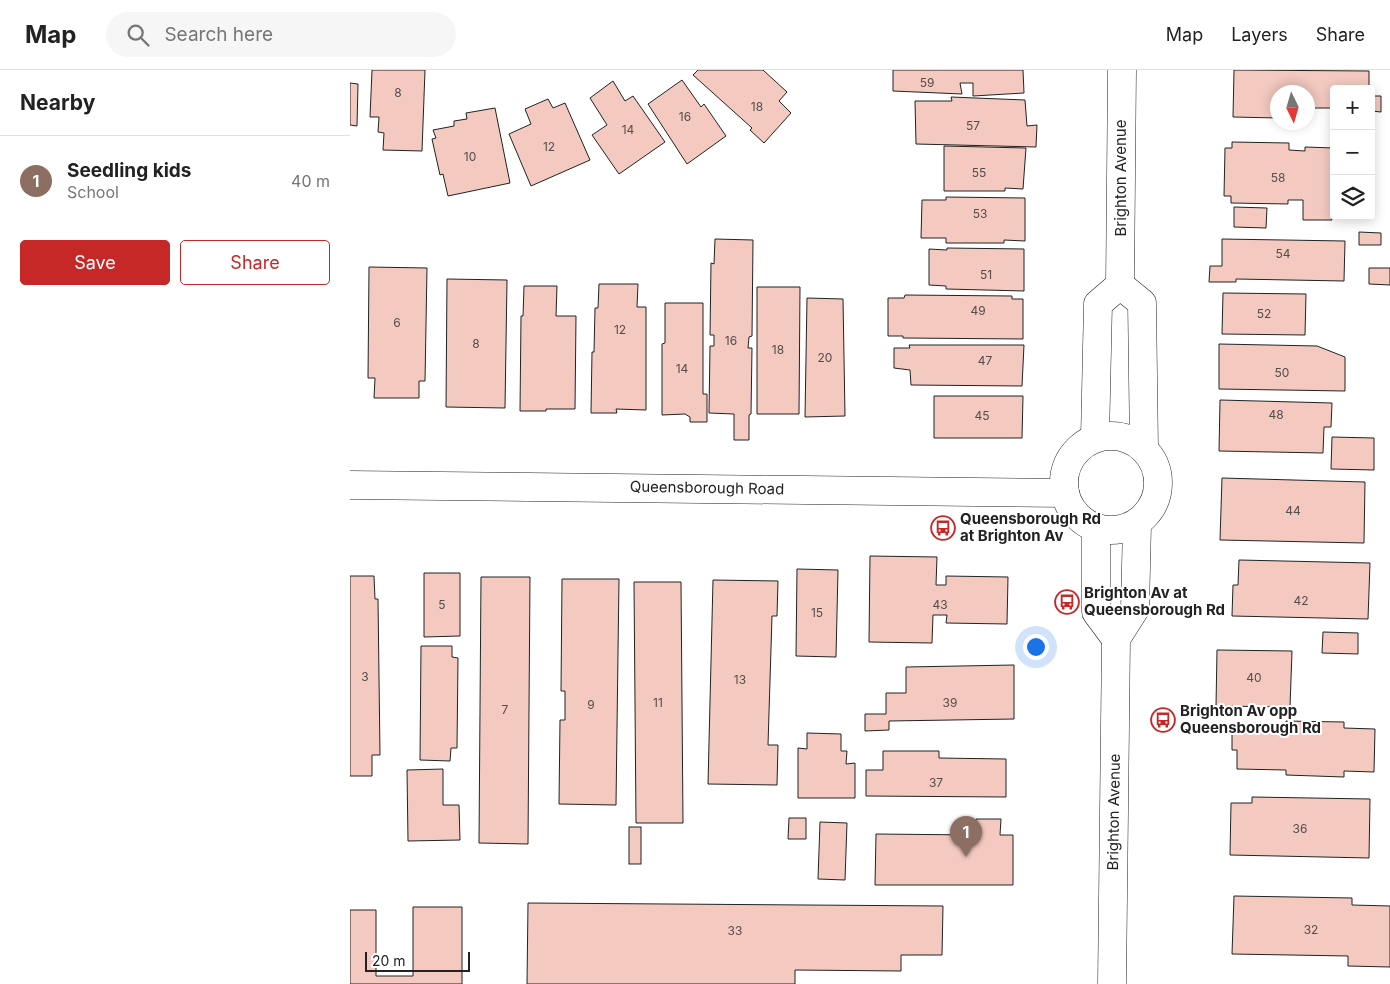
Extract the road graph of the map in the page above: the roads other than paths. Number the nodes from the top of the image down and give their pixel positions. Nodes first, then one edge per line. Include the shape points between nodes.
1 (1122, 70) edge
2 (1120, 285) junction
3 (1095, 438) junction
4 (1144, 448) junction
5 (350, 484) edge
6 (1065, 493) junction
7 (1137, 524) junction
8 (1096, 528) junction
9 (1116, 640) junction
10 (1112, 984) edge

1 - 2 main road, Brighton Avenue
2 - 3 main road via 1098,304
2 - 4 main road via 1142,303
3 - 4 main road via 1121,436
3 - 6 main road via 1073,455 1067,466
4 - 7 main road via 1158,473 1159,488 1156,502
5 - 6 main road, Queensborough Road
6 - 8 main road via 1076,514
7 - 8 main road via 1110,531
7 - 9 main road via 1135,609
8 - 9 main road via 1096,612
9 - 10 main road, Brighton Avenue

